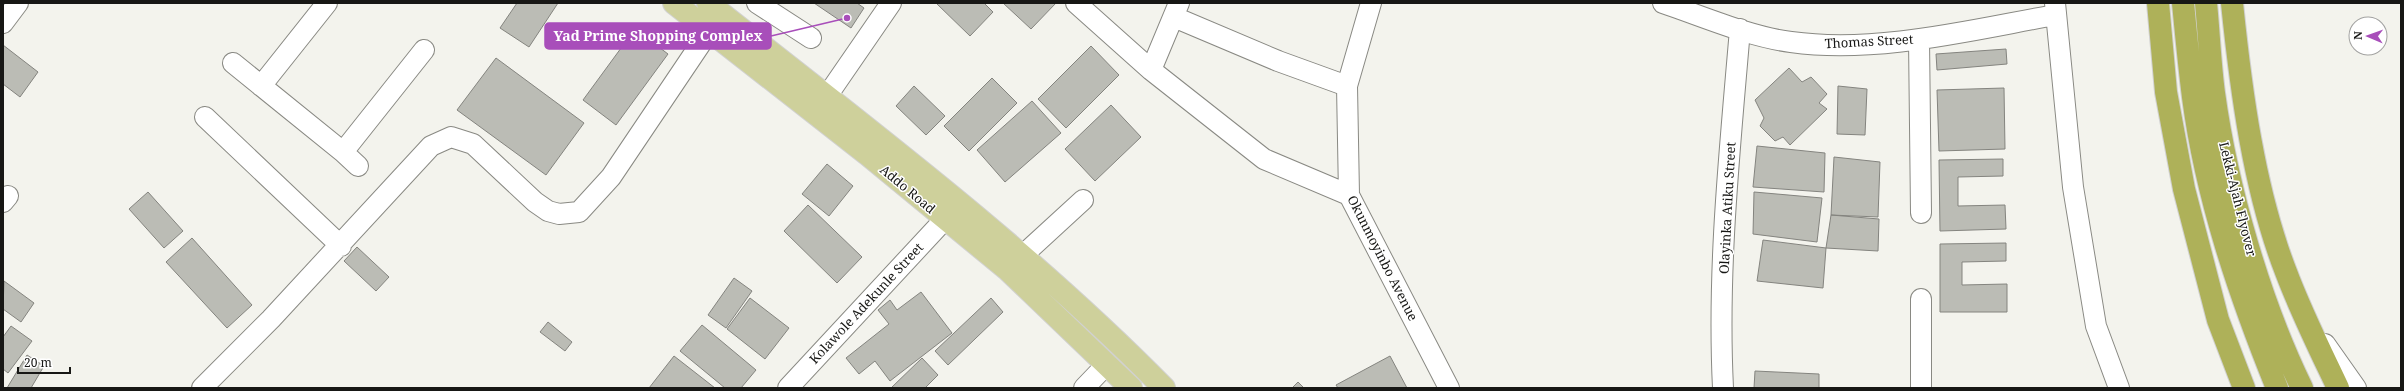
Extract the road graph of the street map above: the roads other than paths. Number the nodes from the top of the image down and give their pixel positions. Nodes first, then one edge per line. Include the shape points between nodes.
1 (18, 3) edge
2 (327, 3) edge
3 (674, 3) edge
4 (757, 3) edge
5 (891, 3) edge
6 (1076, 3) edge
7 (1371, 3) edge
8 (1663, 3) edge
9 (2158, 3) edge
10 (2183, 3) edge
11 (2206, 3) edge
12 (2232, 3) edge
13 (2055, 9) edge
14 (1176, 10) edge
15 (713, 16) edge
16 (3, 23) edge
17 (1740, 29) junction
18 (811, 38) dead end
19 (1919, 39) junction
20 (424, 50) dead end
21 (233, 63) dead end
22 (1151, 70) junction
23 (261, 86) junction
24 (1347, 86) junction
25 (827, 96) junction
26 (205, 117) dead end
27 (343, 152) junction
28 (358, 166) dead end
29 (1349, 195) junction
30 (1083, 200) dead end
31 (1921, 213) dead end
32 (945, 219) junction
33 (341, 246) junction
34 (1023, 255) junction
35 (1922, 298) dead end
36 (2304, 314) junction
37 (1107, 364) junction
38 (2301, 386) edge
39 (202, 388) edge
40 (788, 388) edge
41 (1084, 388) edge
42 (1131, 388) edge
43 (1164, 388) edge
44 (1449, 388) edge
45 (1723, 388) edge
46 (1921, 388) edge
47 (2119, 388) edge
48 (2244, 388) edge
49 (2277, 388) edge
50 (2338, 388) edge
51 (2356, 388) edge

1 - 16 street
2 - 23 street
3 - 15 main road, Addo Road
4 - 18 street
5 - 25 street
6 - 22 street
7 - 24 street, Okunmoyinbo Avenue
8 - 17 street, Thomas Street
9 - 48 highway via 2166,92 2184,189 2218,320
10 - 49 highway, Lekki-Ajah Flyover via 2193,98 2209,181 2246,311
11 - 38 highway, Lekki-Ajah Flyover via 2214,94 2235,197 2266,300
12 - 36 highway via 2240,77 2266,209 2285,272
13 - 19 street, Thomas Street
13 - 47 street via 2073,187 2096,326
14 - 22 street
14 - 24 street via 1278,61
15 - 25 main road, Addo Road
15 - 32 main road, Addo Road via 867,154
15 - 33 street via 611,177 579,212 559,214 548,211 473,144 451,137 431,146
17 - 19 street, Thomas Street via 1790,42 1835,45
17 - 45 street, Olayinka Atiku Street via 1726,198 1721,340
19 - 31 street
20 - 27 street
21 - 23 street
22 - 29 street via 1264,159
23 - 27 street
24 - 29 street, Okunmoyinbo Avenue
25 - 34 main road, Addo Road
26 - 33 street
27 - 28 street
29 - 44 street, Okunmoyinbo Avenue
30 - 34 street
32 - 37 main road, Addo Road via 1008,270
32 - 40 street, Kolawole Adekunle Street
33 - 39 street
34 - 43 main road, Addo Road via 1112,335
35 - 46 street
36 - 50 highway
36 - 51 street
37 - 41 street
37 - 42 main road, Addo Road

